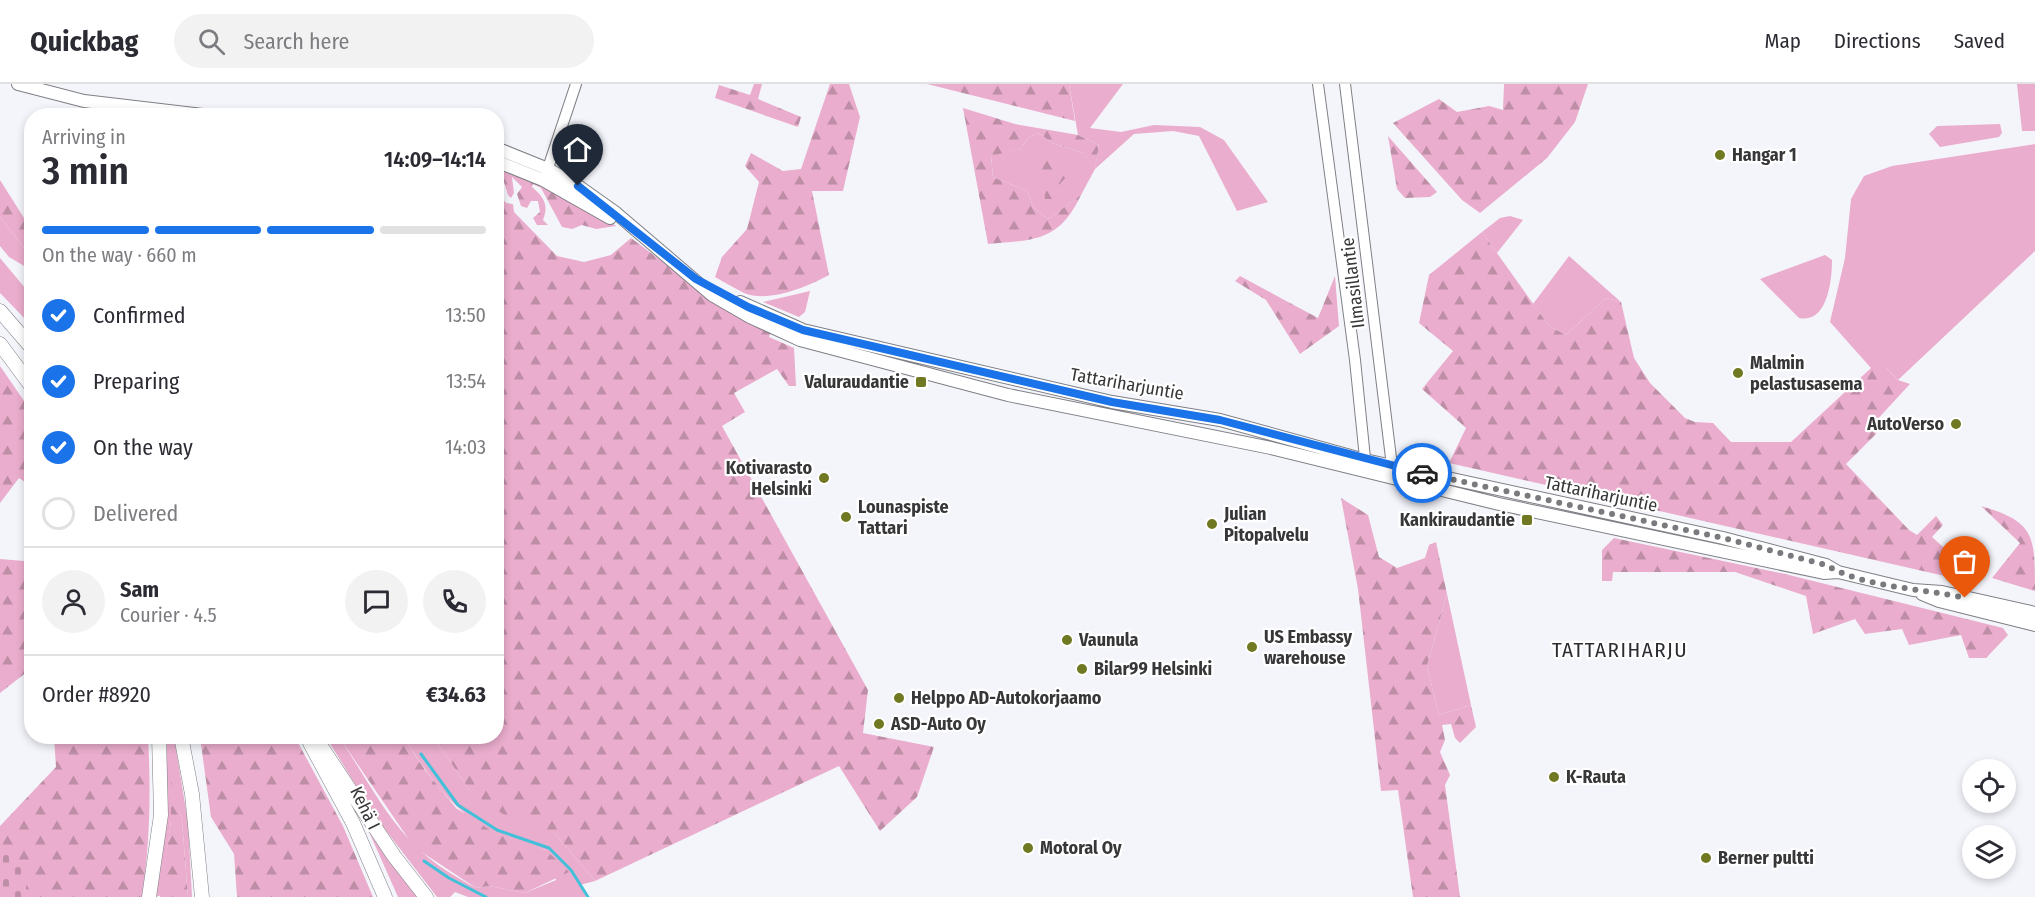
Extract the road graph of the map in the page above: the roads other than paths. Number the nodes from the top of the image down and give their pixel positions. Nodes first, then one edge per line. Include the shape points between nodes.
1 (18, 84) edge
2 (576, 84) edge
3 (1318, 84) edge
4 (1345, 84) edge
5 (143, 108) edge
6 (504, 152) edge
7 (504, 163) edge
8 (546, 174) junction
9 (696, 279) junction
10 (0, 311) edge
11 (24, 339) edge
12 (0, 344) edge
13 (24, 376) edge
14 (1366, 466) junction
15 (1392, 472) junction
16 (1913, 590) junction
17 (2035, 613) edge
18 (2035, 625) edge
19 (159, 744) edge
20 (182, 744) edge
21 (310, 744) edge
22 (319, 744) edge
23 (149, 897) edge
24 (202, 897) edge
25 (385, 897) edge
26 (426, 897) edge

1 - 5 main road via 84,101
2 - 8 main road
3 - 14 main road, Ilmasillantie
4 - 15 main road, Ilmasillantie
6 - 8 main road, Tattariharjuntie
7 - 8 main road, Tattariharjuntie
8 - 9 main road, Tattariharjuntie via 590,194
9 - 14 main road, Tattariharjuntie via 803,330 1112,402 1239,424
9 - 14 main road, Tattariharjuntie via 712,294 750,317 822,347 1008,395
10 - 11 highway
12 - 13 highway
14 - 15 main road, Tattariharjuntie
15 - 16 main road, Tattariharjuntie via 1499,504
16 - 17 main road, Tattariharjuntie via 1942,592
16 - 18 main road, Tattariharjuntie via 1939,601
19 - 23 highway via 160,815
20 - 24 highway
21 - 25 highway, Kehä I via 353,823
22 - 26 highway

